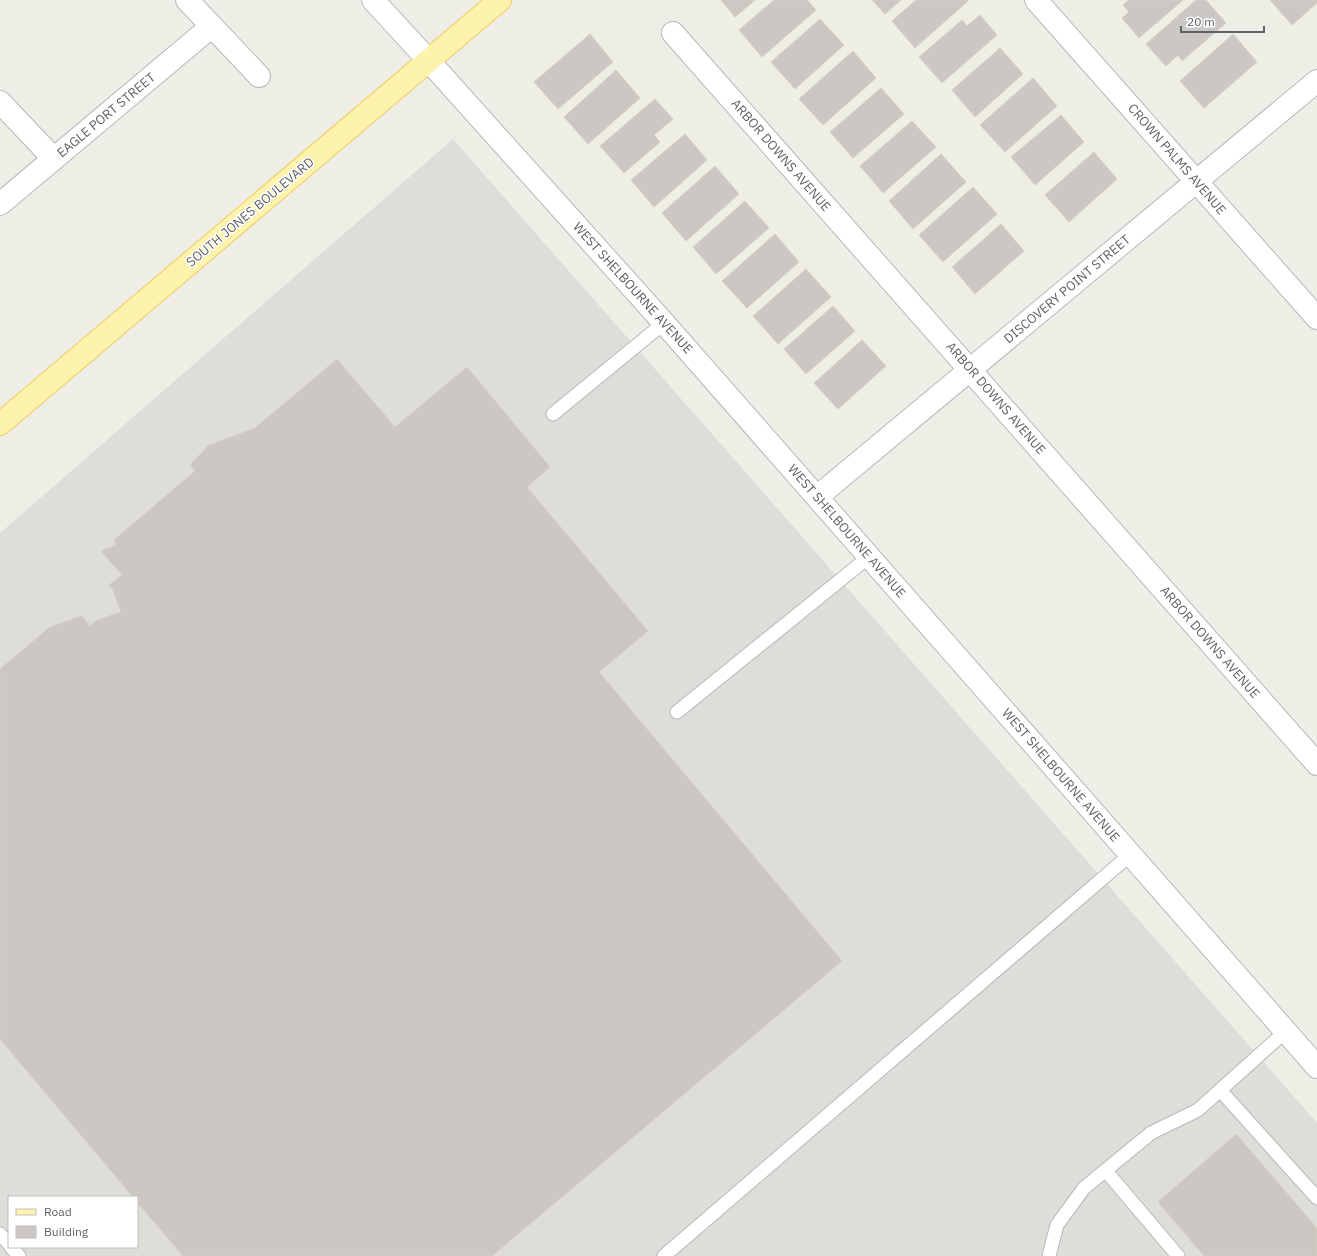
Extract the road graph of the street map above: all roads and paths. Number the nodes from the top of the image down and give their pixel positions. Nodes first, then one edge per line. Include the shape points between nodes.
1 (186, 0) edge
2 (373, 0) edge
3 (500, 0) edge
4 (1036, 0) edge
5 (212, 26) junction
6 (673, 33) dead end
7 (428, 60) junction
8 (259, 76) dead end
9 (1317, 81) edge
10 (0, 102) edge
11 (54, 159) junction
12 (1196, 181) junction
13 (0, 204) edge
14 (1317, 318) edge
15 (664, 322) junction
16 (970, 369) junction
17 (554, 414) dead end
18 (0, 424) edge
19 (817, 497) junction
20 (870, 556) junction
21 (676, 712) dead end
22 (1317, 764) edge
23 (1131, 854) junction
24 (1286, 1032) junction
25 (1317, 1067) edge
26 (1220, 1090) junction
27 (1106, 1171) junction
28 (1317, 1198) edge
29 (0, 1234) edge
30 (8, 1243) edge
31 (12, 1248) edge
32 (19, 1256) edge
33 (664, 1256) edge
34 (1048, 1256) edge
35 (1178, 1256) edge

1 - 5 street
2 - 7 street, WEST SHELBOURNE AVENUE
3 - 7 main road, SOUTH JONES BOULEVARD
4 - 12 street, CROWN PALMS AVENUE
5 - 8 street
5 - 11 street, EAGLE PORT STREET
6 - 16 street, ARBOR DOWNS AVENUE
7 - 15 street, WEST SHELBOURNE AVENUE
7 - 18 main road, SOUTH JONES BOULEVARD
9 - 12 street, DISCOVERY POINT STREET
10 - 11 street
11 - 13 street, EAGLE PORT STREET
12 - 14 street, CROWN PALMS AVENUE
12 - 16 street, DISCOVERY POINT STREET
15 - 17 lane
15 - 19 street, WEST SHELBOURNE AVENUE
16 - 19 street, DISCOVERY POINT STREET
16 - 22 street, ARBOR DOWNS AVENUE
19 - 20 street, WEST SHELBOURNE AVENUE
20 - 21 lane
20 - 23 street, WEST SHELBOURNE AVENUE
23 - 24 street, WEST SHELBOURNE AVENUE
23 - 33 lane
24 - 25 street, WEST SHELBOURNE AVENUE
24 - 26 lane
26 - 27 lane via 1198,1110 1151,1133
26 - 28 lane
27 - 34 lane via 1084,1188 1057,1225
27 - 35 lane
29 - 30 lane
31 - 32 lane

